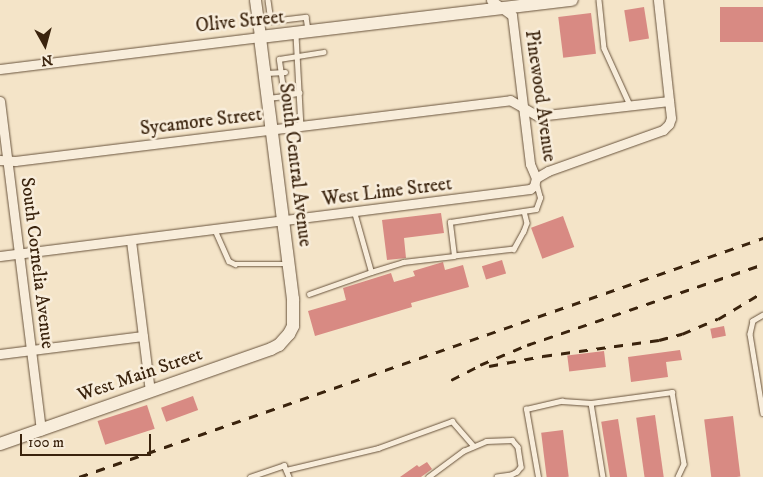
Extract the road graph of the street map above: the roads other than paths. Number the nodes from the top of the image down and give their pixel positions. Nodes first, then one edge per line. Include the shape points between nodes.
1 (255, 0) edge
2 (268, 0) edge
3 (491, 0) edge
4 (572, 0) edge
5 (599, 0) edge
6 (658, 0) edge
7 (501, 9) junction
8 (302, 34) junction
9 (260, 37) junction
10 (323, 52) dead end
11 (298, 55) junction
12 (0, 68) edge
13 (283, 72) junction
14 (265, 74) junction
15 (300, 93) junction
16 (284, 96) junction
17 (268, 98) junction
18 (0, 101) edge
19 (669, 101) junction
20 (630, 105) junction
21 (523, 107) junction
22 (301, 126) junction
23 (272, 130) junction
24 (4, 160) edge
25 (536, 180) junction
26 (524, 211) junction
27 (354, 212) junction
28 (283, 221) junction
29 (215, 230) junction
30 (131, 241) junction
31 (19, 254) junction
32 (0, 256) edge
33 (454, 256) junction
34 (289, 264) junction
35 (371, 272) junction
36 (309, 294) dead end
37 (763, 315) edge
38 (289, 334) joint
39 (143, 336) junction
40 (31, 351) junction
41 (0, 354) edge
42 (150, 391) junction
43 (591, 403) junction
44 (763, 413) edge
45 (41, 430) junction
46 (0, 444) edge
47 (474, 446) junction
48 (286, 470) junction
49 (250, 477) edge
50 (289, 477) edge
51 (428, 477) edge
52 (497, 477) edge
53 (538, 477) edge
54 (603, 477) edge
55 (678, 477) edge

1 - 9 street, South Central Avenue
2 - 8 lane via 271,21 306,17
3 - 7 street, Pinewood Avenue
4 - 7 main road, Olive Street
5 - 20 lane via 604,48
6 - 19 street
7 - 8 main road, Olive Street
7 - 21 street, Pinewood Avenue via 512,15
8 - 9 main road, Olive Street
8 - 11 lane
9 - 12 street, Olive Street
9 - 14 main road, South Central Avenue
10 - 11 lane
11 - 13 lane via 279,59
11 - 15 lane via 296,70
13 - 14 lane
13 - 16 lane
14 - 17 main road, South Central Avenue
15 - 16 lane
15 - 22 lane
16 - 17 lane
17 - 23 main road, South Central Avenue
18 - 24 street, South Cornelia Avenue
19 - 20 street, Sycamore Street
19 - 25 street, West Lime Street via 671,118 664,130 548,171
20 - 21 street, Sycamore Street via 538,116
21 - 22 street, Sycamore Street via 510,100
21 - 25 street, Pinewood Avenue via 530,164
22 - 23 street, Sycamore Street
23 - 24 street, Sycamore Street
23 - 28 main road, South Central Avenue
24 - 31 street, South Cornelia Avenue
25 - 26 lane via 540,198 536,209
25 - 27 street, West Lime Street via 533,188 522,192
26 - 33 lane via 524,232 514,249
26 - 33 lane via 450,222
27 - 28 street, West Lime Street
27 - 35 lane
28 - 29 street, West Lime Street
28 - 34 main road, South Central Avenue
29 - 30 street, West Lime Street
29 - 34 lane via 229,261 236,264
30 - 31 street, West Lime Street
30 - 39 street
31 - 32 street, West Lime Street
31 - 40 street, South Cornelia Avenue
33 - 35 lane via 403,262
34 - 38 main road, South Central Avenue via 294,316
35 - 36 lane
37 - 44 lane via 753,322 750,334
38 - 42 main road, West Main Street via 271,349
39 - 40 street
39 - 42 street
40 - 41 street
40 - 45 street, South Cornelia Avenue
42 - 45 main road, West Main Street
43 - 53 lane via 562,401 526,409
43 - 54 lane
43 - 55 lane via 672,392 684,464
45 - 46 main road, West Main Street
47 - 48 lane via 452,421 378,448
47 - 51 lane
47 - 52 lane via 501,439 512,440 518,447 521,467 518,472
48 - 49 lane via 284,465
48 - 50 lane

